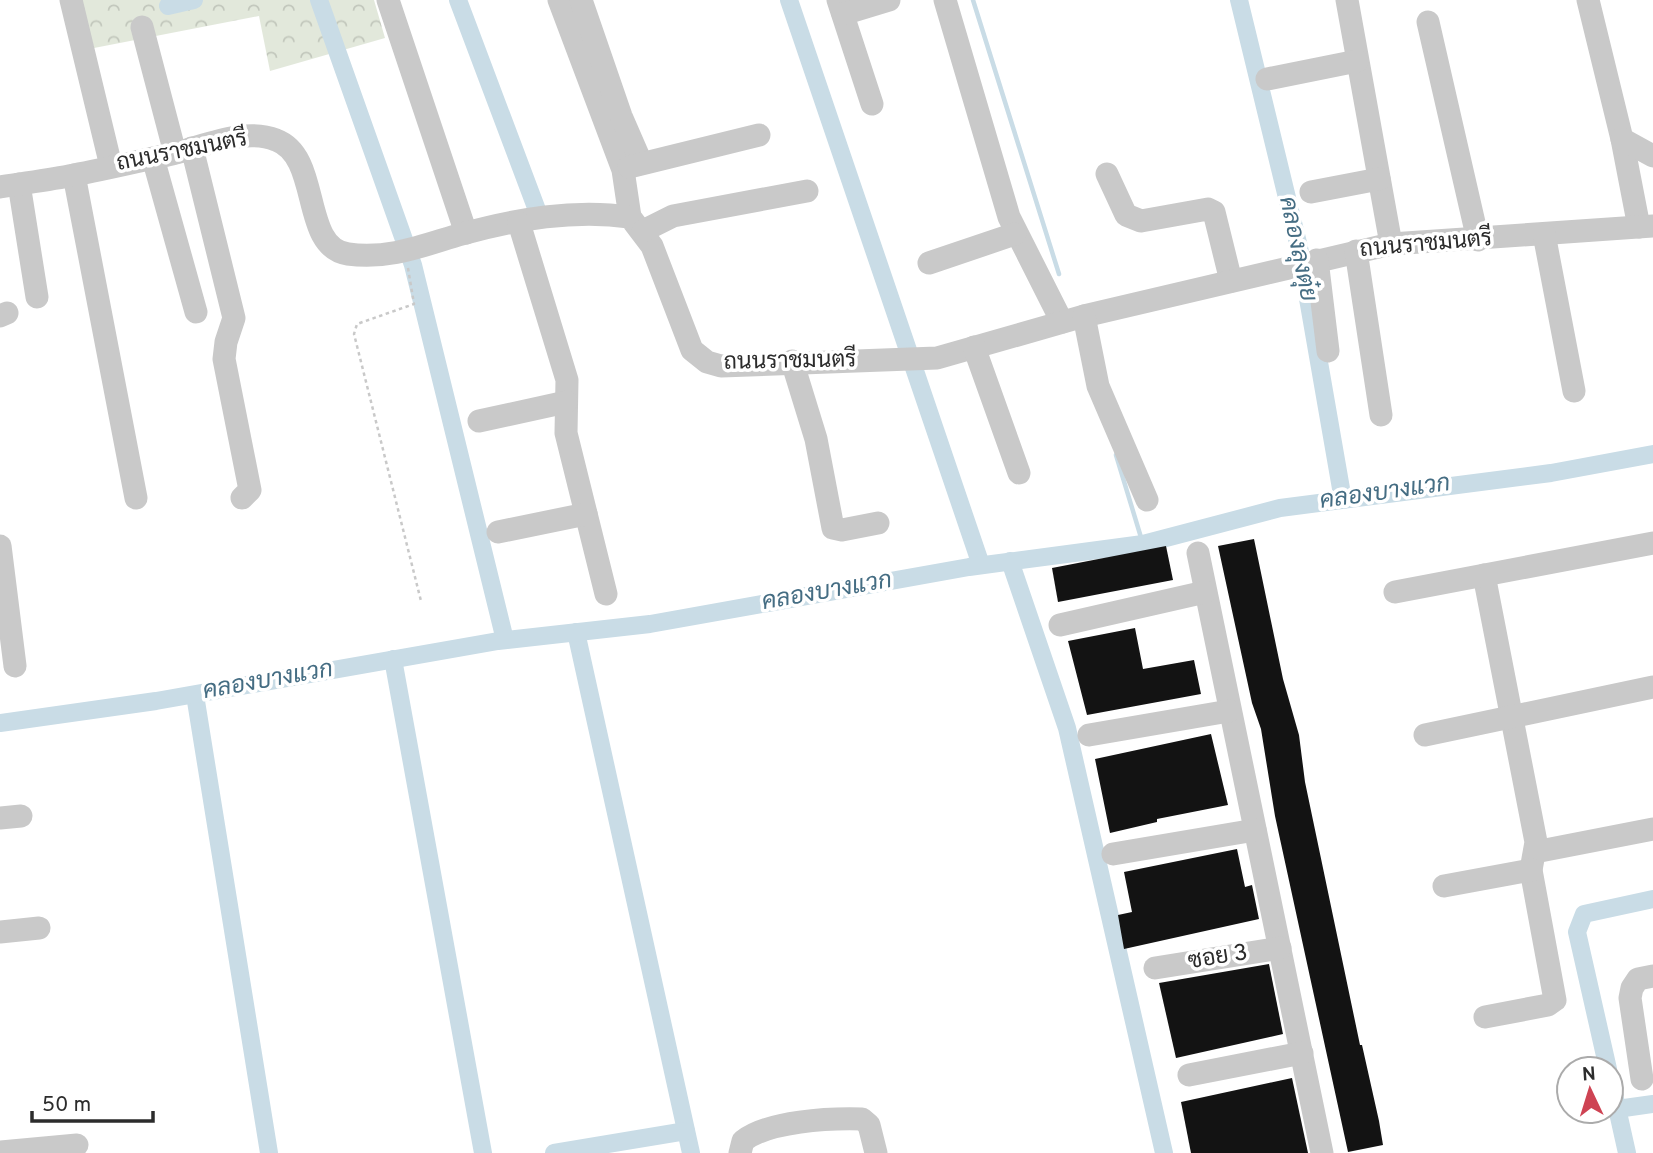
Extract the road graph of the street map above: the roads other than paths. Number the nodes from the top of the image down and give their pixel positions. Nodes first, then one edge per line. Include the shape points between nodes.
1 (71, 0) edge
2 (388, 0) edge
3 (559, 0) edge
4 (581, 0) edge
5 (889, 0) edge
6 (945, 0) edge
7 (1347, 0) edge
8 (1588, 0) edge
9 (840, 7) edge
10 (1429, 22) dead end
11 (142, 27) dead end
12 (1357, 61) junction
13 (1267, 79) dead end
14 (872, 103) dead end
15 (759, 135) dead end
16 (1622, 138) junction
17 (173, 153) junction
18 (1652, 157) edge
19 (111, 166) junction
20 (632, 166) junction
21 (1107, 174) dead end
22 (75, 175) junction
23 (1379, 180) junction
24 (9, 185) edge
25 (807, 191) dead end
26 (1311, 192) dead end
27 (519, 223) junction
28 (636, 224) junction
29 (1649, 230) edge
30 (466, 233) junction
31 (1015, 234) junction
32 (1544, 234) junction
33 (1478, 240) junction
34 (1391, 244) junction
35 (1356, 251) junction
36 (1314, 260) junction
37 (929, 263) dead end
38 (1231, 281) junction
39 (37, 297) dead end
40 (196, 312) dead end
41 (1084, 316) junction
42 (1062, 322) junction
43 (974, 347) junction
44 (1328, 351) dead end
45 (792, 361) junction
46 (1574, 391) dead end
47 (566, 402) junction
48 (1381, 415) dead end
49 (479, 421) dead end
50 (1019, 473) dead end
51 (136, 498) dead end
52 (242, 498) dead end
53 (1147, 499) dead end
54 (586, 514) junction
55 (878, 523) dead end
56 (498, 532) dead end
57 (1653, 543) edge
58 (0, 546) edge
59 (1198, 553) dead end
60 (1484, 575) junction
61 (1205, 592) junction
62 (1395, 592) dead end
63 (606, 594) dead end
64 (1060, 625) dead end
65 (15, 666) dead end
66 (1653, 687) edge
67 (1229, 711) junction
68 (1514, 718) junction
69 (1425, 735) dead end
70 (1089, 736) dead end
71 (1653, 829) edge
72 (1255, 830) junction
73 (1112, 854) dead end
74 (1533, 861) junction
75 (1444, 886) dead end
76 (39, 928) dead end
77 (0, 932) edge
78 (1280, 947) junction
79 (1155, 968) dead end
80 (1653, 976) edge
81 (1485, 1017) dead end
82 (1302, 1053) junction
83 (1189, 1075) dead end
84 (1642, 1079) dead end
85 (77, 1145) dead end
86 (0, 1153) edge
87 (740, 1153) edge
88 (876, 1153) edge
89 (1322, 1153) edge

1 - 19 street
2 - 30 street
3 - 20 street
4 - 20 street via 621,116
5 - 9 street
6 - 31 street
7 - 12 street
8 - 16 street
9 - 14 street
10 - 33 street
11 - 17 street
12 - 13 street
12 - 23 street
15 - 20 street
16 - 18 street
16 - 29 street
17 - 19 street, ถนนราชมนตรี
17 - 30 street, ถนนราชมนตรี via 233,139 264,136 279,141 295,152 314,215 326,239 344,254 379,256
17 - 40 street
17 - 52 street via 234,318 224,359 250,490
19 - 22 street, ถนนราชมนตรี
20 - 28 street
21 - 38 street via 1132,219 1214,212
22 - 24 street, ถนนราชมนตรี
22 - 51 street
23 - 26 street
23 - 34 street
24 - 39 street
25 - 28 street
27 - 28 street, ถนนราชมนตรี via 595,212
27 - 30 street, ถนนราชมนตรี
27 - 47 street via 567,380
28 - 45 street, ถนนราชมนตรี via 652,246 692,350 721,366
29 - 32 street, ถนนราชมนตรี
31 - 37 street
31 - 42 street
32 - 33 street, ถนนราชมนตรี
32 - 46 street
33 - 34 street, ถนนราชมนตรี
34 - 35 street, ถนนราชมนตรี
35 - 36 street, ถนนราชมนตรี
35 - 48 street
36 - 38 street, ถนนราชมนตรี
36 - 44 street
38 - 41 street, ถนนราชมนตรี
41 - 42 street, ถนนราชมนตรี
41 - 53 street via 1098,386
42 - 43 street, ถนนราชมนตรี
43 - 45 street, ถนนราชมนตรี via 920,359
43 - 50 street
45 - 55 street via 816,439 833,528
47 - 49 street
47 - 54 street via 566,433
54 - 56 street
54 - 63 street
57 - 60 street
58 - 65 street
59 - 61 street
60 - 62 street
60 - 68 street
61 - 64 street
61 - 67 street
66 - 68 street
67 - 70 street
67 - 72 street
68 - 69 street
68 - 74 street
71 - 74 street
72 - 73 street
72 - 78 street
74 - 75 street
74 - 81 street via 1556,1000
76 - 77 street
78 - 79 street, ซอย 3
78 - 82 street
80 - 84 street via 1639,979 1630,998
82 - 83 street
82 - 89 street
85 - 86 street
87 - 88 street via 743,1141 763,1129 862,1119 869,1125

